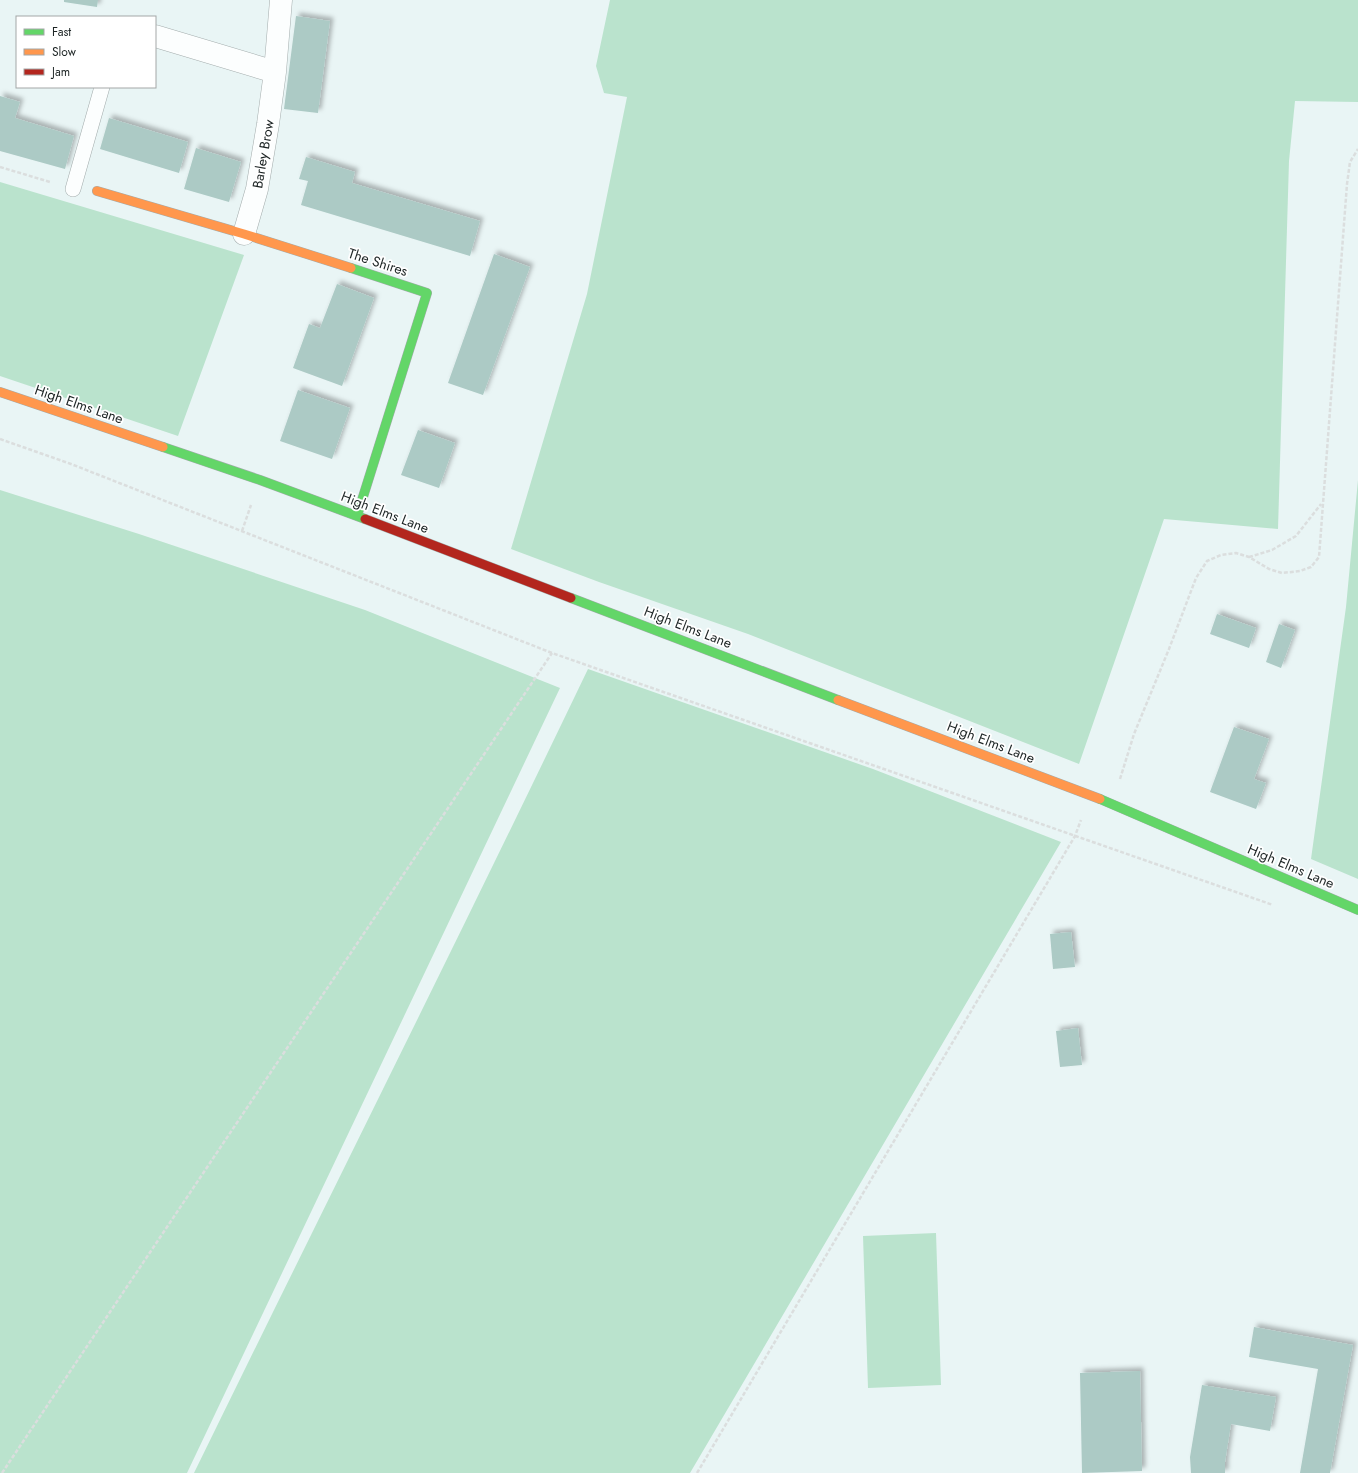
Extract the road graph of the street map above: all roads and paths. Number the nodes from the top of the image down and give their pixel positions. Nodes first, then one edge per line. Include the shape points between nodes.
1 (281, 0) edge
2 (156, 36) edge
3 (275, 72) junction
4 (102, 88) edge
5 (1358, 149) edge
6 (73, 189) dead end
7 (97, 191) dead end
8 (244, 234) junction
9 (0, 392) edge
10 (0, 439) edge
11 (1322, 504) junction
12 (357, 516) junction
13 (1249, 557) junction
14 (552, 653) junction
15 (1118, 784) dead end
16 (1089, 795) junction
17 (1075, 836) junction
18 (1276, 906) dead end
19 (1358, 910) edge
20 (2, 1473) edge
21 (697, 1473) edge

1 - 3 street, Barley Brow
2 - 3 street
3 - 8 street, Barley Brow via 257,189
4 - 6 lane
5 - 11 path via 1350,162 1347,184
7 - 8 street, The Shires
8 - 12 street, The Shires via 427,293
9 - 12 street, High Elms Lane via 260,480
10 - 14 path via 71,464
11 - 13 path via 1296,536 1272,550
11 - 13 path via 1319,557 1311,567 1282,573 1269,569
12 - 16 street, High Elms Lane
13 - 15 path via 1236,553 1221,555 1207,562 1196,578 1134,734
14 - 17 path
14 - 20 path
16 - 17 path
16 - 19 street, High Elms Lane
17 - 18 path
17 - 21 path

